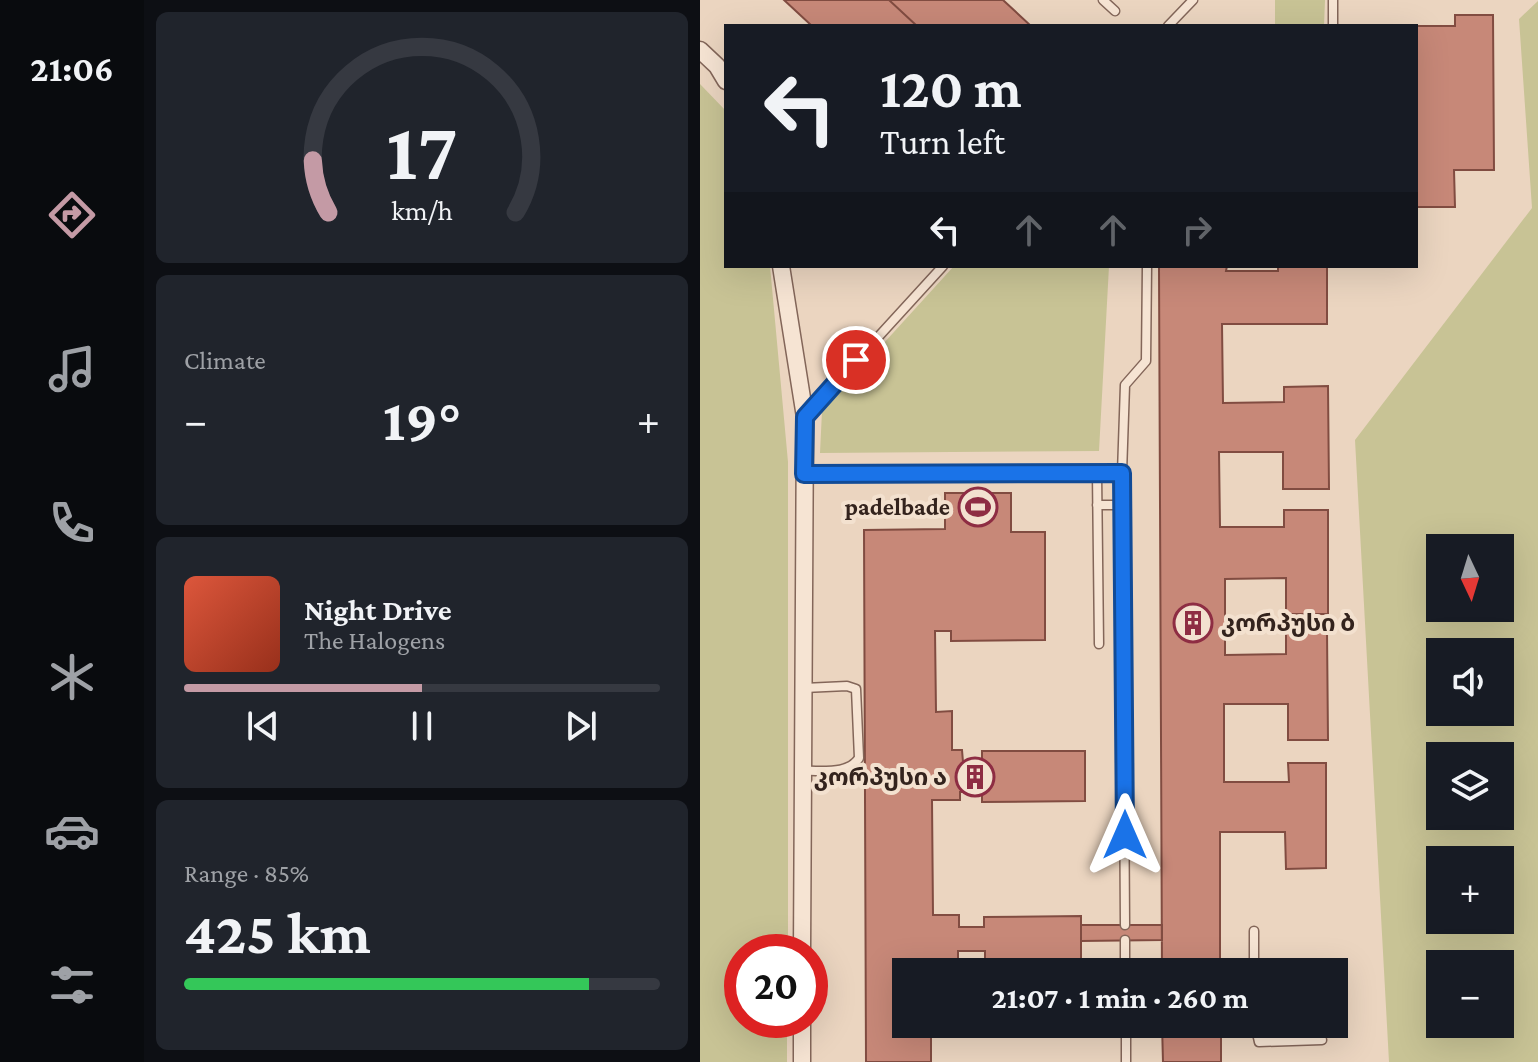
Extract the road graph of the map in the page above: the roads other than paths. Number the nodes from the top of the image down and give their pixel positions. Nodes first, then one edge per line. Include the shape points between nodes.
1 (1103, 0) edge
2 (1193, 0) edge
3 (1333, 0) edge
4 (1115, 11) dead end
5 (1170, 24) edge
6 (1333, 24) edge
7 (700, 50) edge
8 (724, 78) edge
9 (781, 268) edge
10 (941, 268) edge
11 (1147, 268) edge
12 (805, 417) junction
13 (1097, 473) junction
14 (1122, 473) junction
15 (804, 474) junction
16 (1097, 505) junction
17 (1123, 505) junction
18 (1099, 644) dead end
19 (804, 688) junction
20 (803, 771) junction
21 (1125, 925) dead end
22 (1254, 931) dead end
23 (802, 934) edge
24 (1125, 940) dead end
25 (1125, 958) edge
26 (1254, 958) edge
27 (802, 1038) edge
28 (1126, 1038) edge
29 (1258, 1038) edge
30 (1322, 1040) dead end
31 (802, 1062) edge
32 (1126, 1062) edge

1 - 4 lane
2 - 5 lane
3 - 6 lane
7 - 8 street
9 - 12 street
10 - 12 lane
11 - 14 lane via 1146,361 1125,385
12 - 15 street
13 - 14 lane
13 - 15 lane
13 - 16 lane
14 - 17 lane
15 - 19 street
16 - 17 lane
16 - 18 lane
17 - 21 lane
19 - 20 street
19 - 20 lane via 856,689 859,758 844,769
20 - 23 street
22 - 26 lane
24 - 25 lane
27 - 31 street
28 - 32 lane
29 - 30 lane

